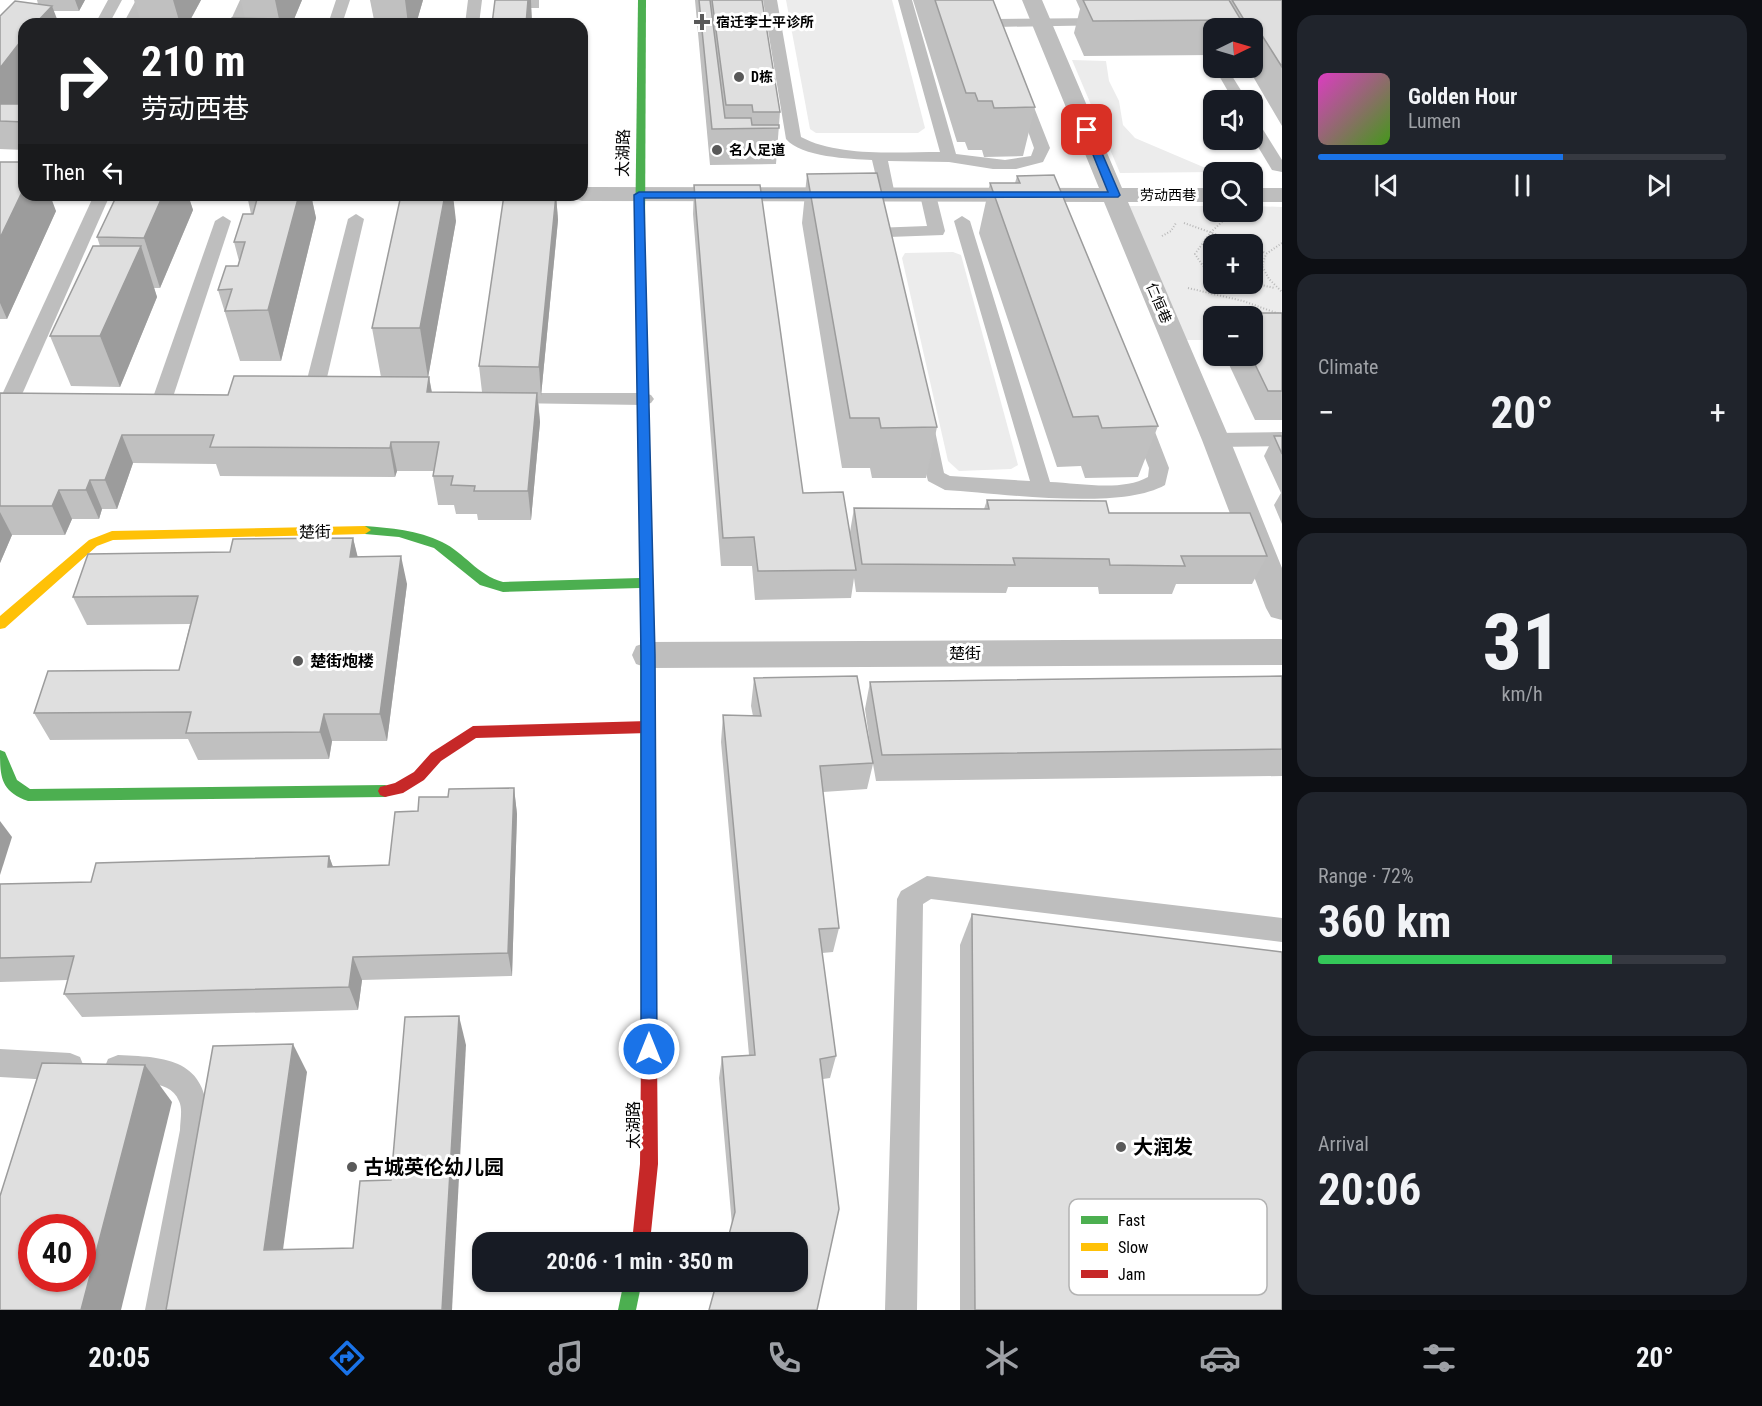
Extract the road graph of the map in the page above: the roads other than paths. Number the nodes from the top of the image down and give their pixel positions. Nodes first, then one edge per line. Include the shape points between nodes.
1 (115, 0) edge
2 (143, 0) edge
3 (247, 0) edge
4 (343, 0) edge
5 (475, 0) edge
6 (642, 0) edge
7 (770, 0) edge
8 (905, 0) edge
9 (989, 8) edge
10 (1037, 11) edge
11 (105, 18) edge
12 (133, 18) edge
13 (239, 18) edge
14 (337, 18) edge
15 (473, 18) edge
16 (1124, 22) edge
17 (1015, 75) edge
18 (1263, 142) edge
19 (879, 157) junction
20 (949, 157) junction
21 (1282, 166) edge
22 (588, 194) edge
23 (639, 195) junction
24 (887, 195) junction
25 (928, 195) junction
26 (1115, 195) junction
27 (1203, 195) edge
28 (1263, 195) edge
29 (1282, 195) edge
30 (99, 201) edge
31 (356, 219) dead end
32 (223, 221) dead end
33 (934, 221) junction
34 (962, 221) junction
35 (984, 221) dead end
36 (888, 267) edge
37 (13, 398) edge
38 (312, 399) junction
39 (335, 399) edge
40 (486, 399) edge
41 (644, 399) junction
42 (290, 400) edge
43 (182, 402) edge
44 (140, 403) edge
45 (161, 403) junction
46 (1134, 404) edge
47 (919, 406) edge
48 (1282, 439) edge
49 (1216, 440) junction
50 (1042, 489) junction
51 (646, 583) junction
52 (1282, 608) edge
53 (0, 624) edge
54 (1282, 652) edge
55 (648, 655) junction
56 (648, 727) junction
57 (0, 756) edge
58 (1282, 930) edge
59 (0, 1063) edge
60 (642, 1232) edge
61 (631, 1292) edge
62 (161, 1310) edge
63 (627, 1310) edge
64 (901, 1310) edge

1 - 11 lane
2 - 12 lane
3 - 13 lane
4 - 14 lane
5 - 15 lane
6 - 23 street, 太湖路
7 - 19 lane via 794,138 810,147
8 - 20 lane
9 - 10 lane via 997,28
10 - 16 lane
10 - 26 street, 仁恒巷
17 - 20 lane via 1042,148 1037,159 1009,164
18 - 21 lane via 1278,167
19 - 20 lane
19 - 24 lane
22 - 23 street, 劳动西巷
23 - 24 street, 劳动西巷
23 - 41 street, 太湖路
24 - 25 street, 劳动西巷
25 - 26 street, 劳动西巷
25 - 33 lane
26 - 27 street, 劳动西巷
26 - 49 street, 仁恒巷
28 - 29 street
30 - 37 lane
31 - 38 lane
32 - 45 lane
33 - 34 lane
33 - 36 lane via 937,231 880,232
34 - 35 lane
34 - 50 lane
38 - 39 lane
38 - 42 lane
40 - 41 lane
41 - 51 street, 太湖路
43 - 45 lane
44 - 45 lane
46 - 50 lane via 1159,468 1158,480 1152,486 1134,491
47 - 50 lane via 935,476 945,483
48 - 49 lane
49 - 52 street, 仁恒巷
51 - 53 street, 楚街 via 502,587 485,582 438,545 399,533 370,530 112,536 93,543
51 - 55 street, 太湖路
54 - 55 street, 楚街
55 - 56 street, 太湖路
56 - 57 street via 473,732 398,789 375,792 27,795 14,790 9,783
56 - 60 street, 太湖路 via 649,1164
58 - 64 lane via 927,887 910,899
59 - 62 lane via 171,1073 183,1081 194,1102 194,1131
61 - 63 street

